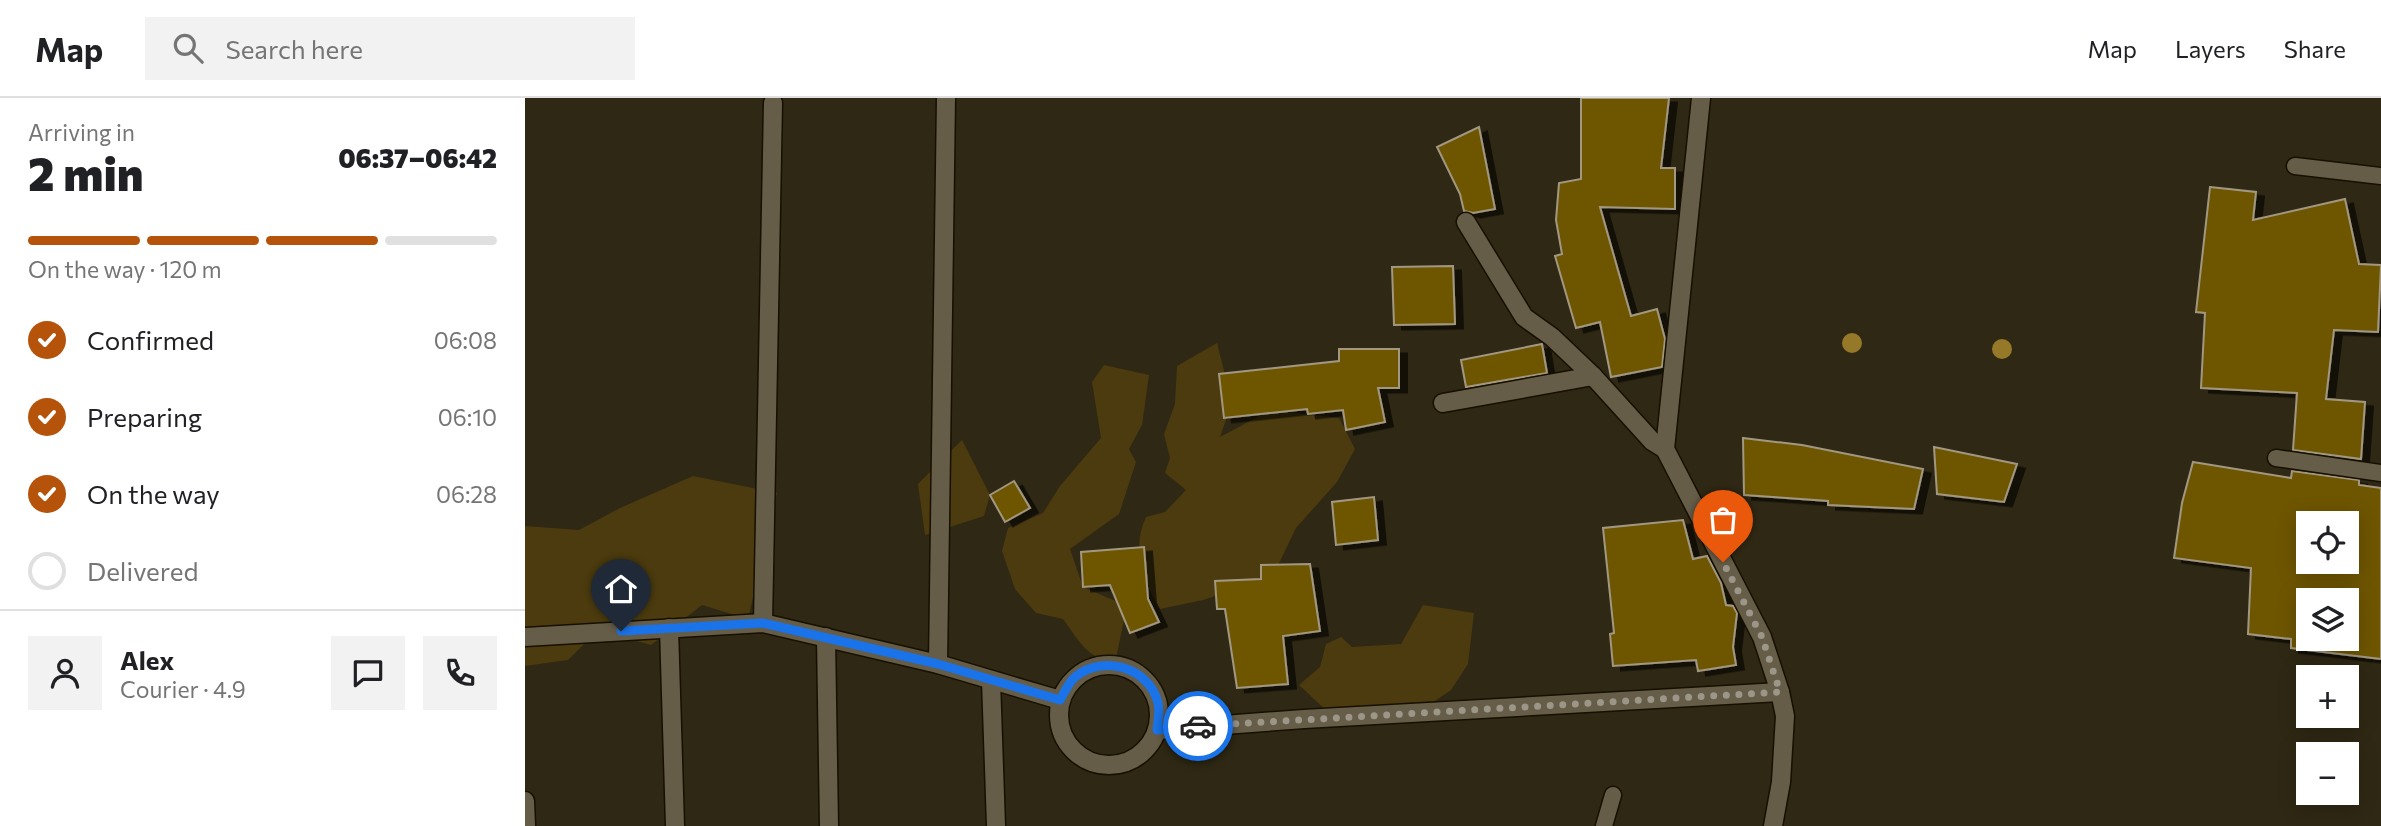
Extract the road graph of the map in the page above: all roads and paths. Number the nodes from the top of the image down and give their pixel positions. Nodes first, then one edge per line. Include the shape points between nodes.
1 (946, 98) edge
2 (1701, 98) edge
3 (773, 103) dead end
4 (2295, 166) dead end
5 (2381, 176) edge
6 (1466, 222) dead end
7 (1593, 376) junction
8 (1443, 404) dead end
9 (1665, 449) junction
10 (2276, 458) dead end
11 (2381, 472) edge
12 (763, 623) junction
13 (669, 628) junction
14 (826, 636) junction
15 (525, 637) edge
16 (938, 664) junction
17 (991, 680) junction
18 (1780, 692) junction
19 (1060, 700) junction
20 (1157, 730) junction
21 (1613, 795) dead end
22 (525, 802) edge
23 (526, 826) edge
24 (675, 826) edge
25 (829, 826) edge
26 (996, 826) edge
27 (1604, 826) edge
28 (1773, 826) edge

1 - 16 street
2 - 9 street
3 - 12 street
4 - 5 lane
6 - 7 street via 1524,317
7 - 8 street
7 - 9 street via 1652,441
9 - 18 street via 1762,637
10 - 11 lane
12 - 13 street
12 - 14 street
13 - 15 street
13 - 24 street
14 - 16 street
14 - 25 street
16 - 17 street
17 - 19 street
17 - 26 street
18 - 20 street
18 - 28 street via 1785,716
19 - 20 street via 1059,726 1072,749 1094,763 1120,764 1144,752
19 - 20 street via 1074,677 1097,666 1123,666 1146,680 1159,703
21 - 27 lane
22 - 23 street

